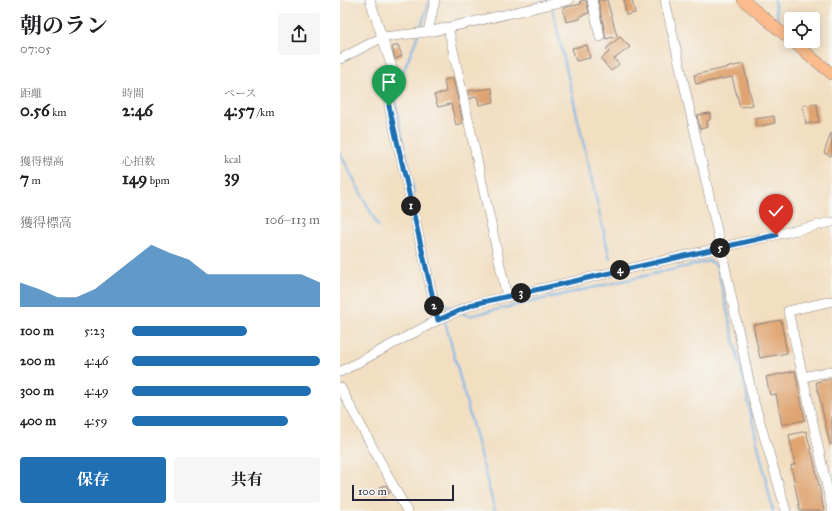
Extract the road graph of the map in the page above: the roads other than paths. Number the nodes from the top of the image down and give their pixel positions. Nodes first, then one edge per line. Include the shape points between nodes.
1 (370, 0) edge
2 (435, 0) edge
3 (569, 0) edge
4 (592, 0) edge
5 (664, 0) edge
6 (743, 0) edge
7 (448, 28) junction
8 (428, 32) junction
9 (784, 33) edge
10 (383, 37) junction
11 (600, 37) dead end
12 (801, 48) edge
13 (340, 59) edge
14 (832, 74) edge
15 (832, 222) edge
16 (721, 248) junction
17 (507, 297) junction
18 (832, 301) edge
19 (438, 320) junction
20 (832, 371) edge
21 (340, 372) edge
22 (803, 377) junction
23 (340, 387) edge
24 (832, 510) edge
25 (407, 511) edge
26 (786, 511) edge

1 - 10 street
2 - 8 street
3 - 7 street
4 - 11 street
5 - 16 street
6 - 9 main road
7 - 8 street
7 - 17 street
8 - 10 street
10 - 13 street
10 - 19 street via 395,77 389,106
12 - 14 main road
15 - 16 street
16 - 17 street
16 - 26 street via 752,395
17 - 19 street via 474,304
18 - 22 street via 788,311
19 - 21 street
20 - 22 street
22 - 24 street
23 - 25 street

